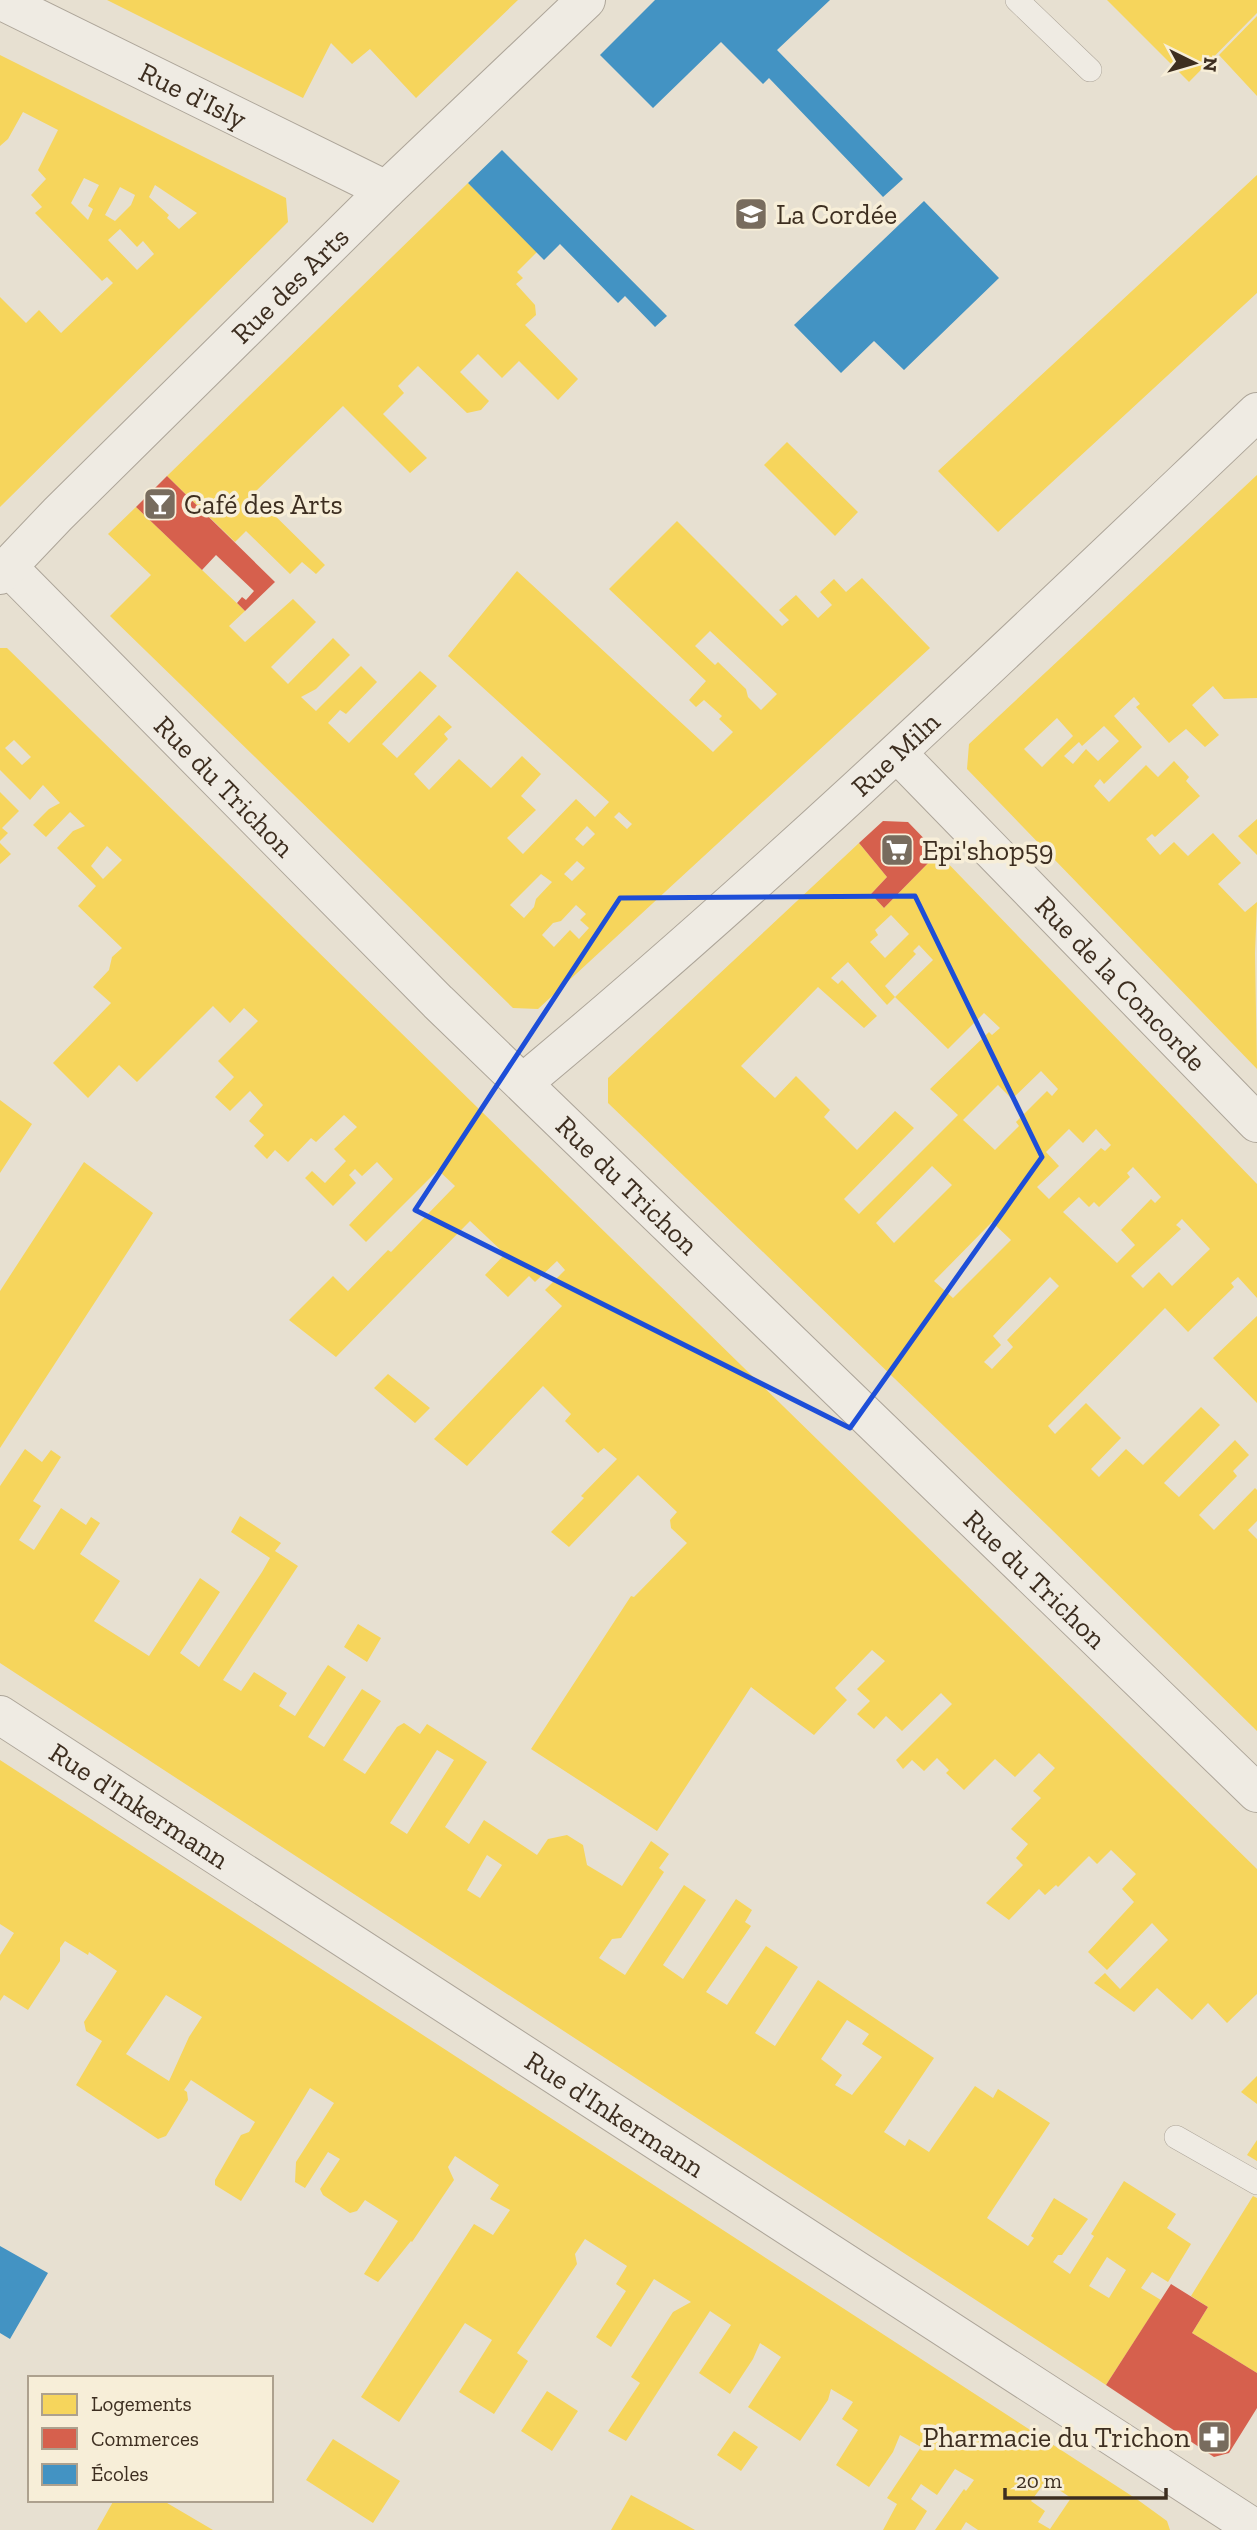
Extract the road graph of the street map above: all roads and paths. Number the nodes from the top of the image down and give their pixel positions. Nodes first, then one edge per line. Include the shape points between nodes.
1 (0, 0) edge
2 (586, 0) edge
3 (1017, 0) edge
4 (1090, 70) dead end
5 (386, 190) junction
6 (1257, 412) edge
7 (4, 571) edge
8 (898, 754) junction
9 (523, 1083) junction
10 (1257, 1124) edge
11 (0, 1715) edge
12 (1257, 1793) edge
13 (1176, 2137) dead end
14 (1257, 2183) edge
15 (1240, 2516) edge

1 - 5 street, Rue d'Isly
2 - 5 street, Rue des Arts
3 - 4 lane
5 - 7 street, Rue des Arts
6 - 8 street, Rue Miln
7 - 9 street, Rue du Trichon
8 - 9 street, Rue Miln
8 - 10 street, Rue de la Concorde
9 - 12 street, Rue du Trichon
11 - 15 street, Rue d'Inkermann
13 - 14 lane

